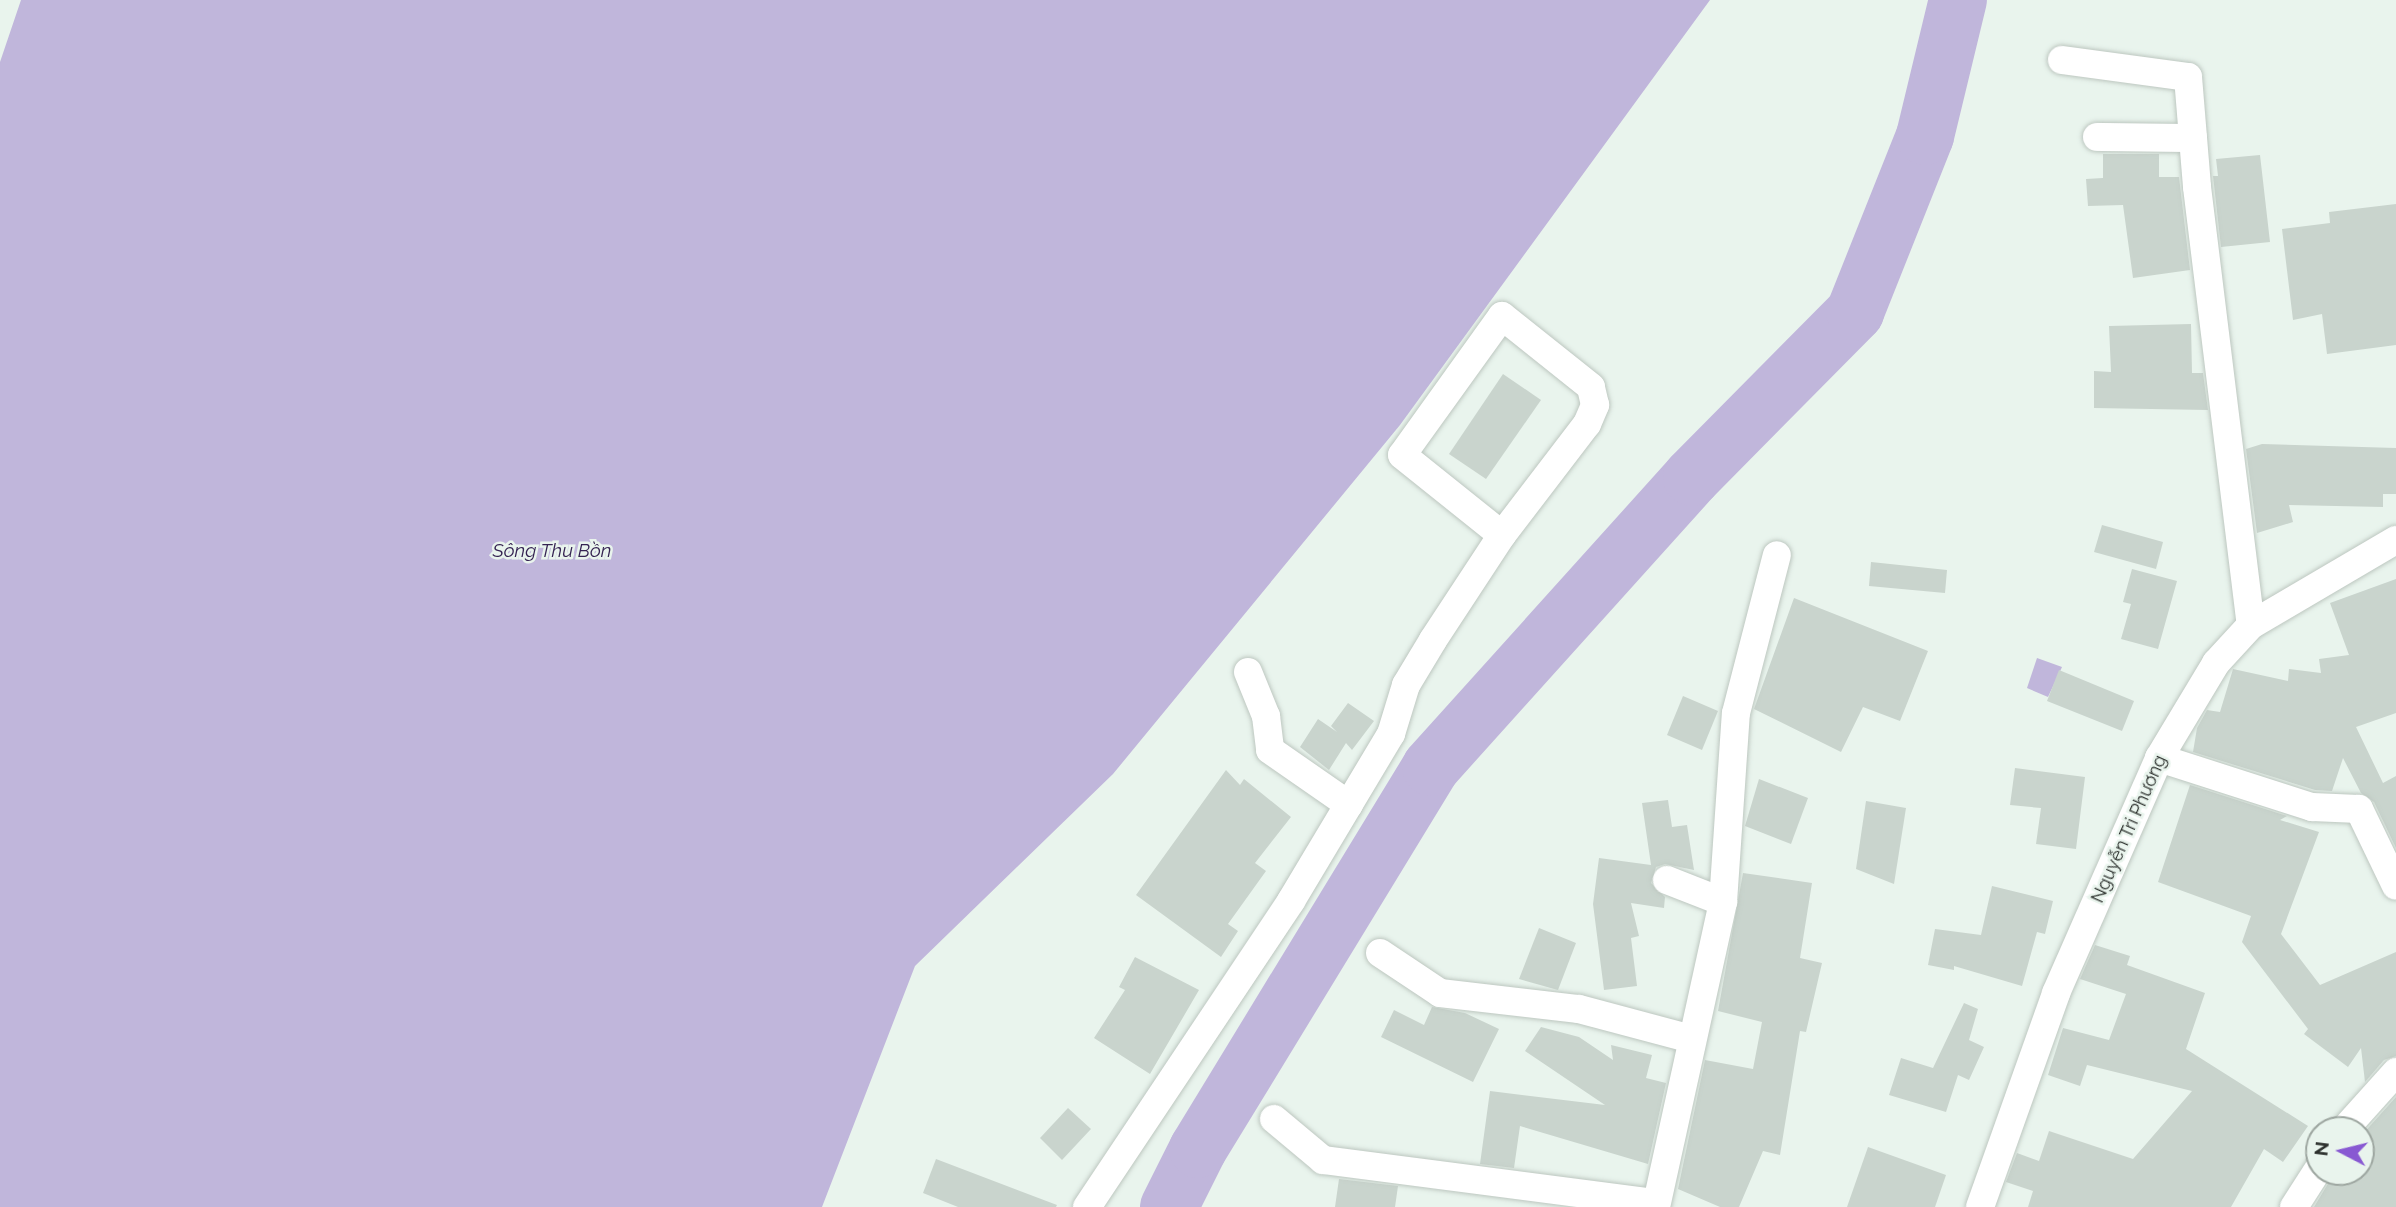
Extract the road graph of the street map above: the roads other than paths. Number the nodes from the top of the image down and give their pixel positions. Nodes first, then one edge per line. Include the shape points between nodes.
1 (2062, 60) dead end
2 (2097, 137) dead end
3 (2193, 138) junction
4 (1503, 535) junction
5 (2396, 540) edge
6 (1777, 555) dead end
7 (2250, 625) junction
8 (1248, 672) dead end
9 (2159, 758) junction
10 (1349, 805) junction
11 (1667, 880) dead end
12 (2396, 886) edge
13 (1723, 902) junction
14 (1380, 953) dead end
15 (1692, 1039) junction
16 (2396, 1072) edge
17 (2357, 1116) edge
18 (1274, 1119) dead end
19 (2307, 1186) edge
20 (1656, 1205) edge
21 (1087, 1207) edge
22 (1980, 1207) edge
23 (2294, 1207) edge

1 - 3 street via 2188,78
2 - 3 street
3 - 7 street
4 - 4 street via 1402,455 1502,316 1591,387 1595,405 1587,424
4 - 10 street via 1406,685 1391,734
5 - 7 street, Nguyễn Tri Phương
6 - 13 street via 1736,713
7 - 9 street, Nguyễn Tri Phương via 2216,663
8 - 10 street via 1266,716 1270,750
9 - 12 street via 2312,807 2359,809
9 - 22 street, Nguyễn Tri Phương via 2056,993
10 - 21 street via 1291,901
11 - 13 street
13 - 15 street
14 - 15 street via 1440,993 1579,1009
15 - 20 street
16 - 17 street
18 - 20 street via 1323,1160
19 - 23 street

